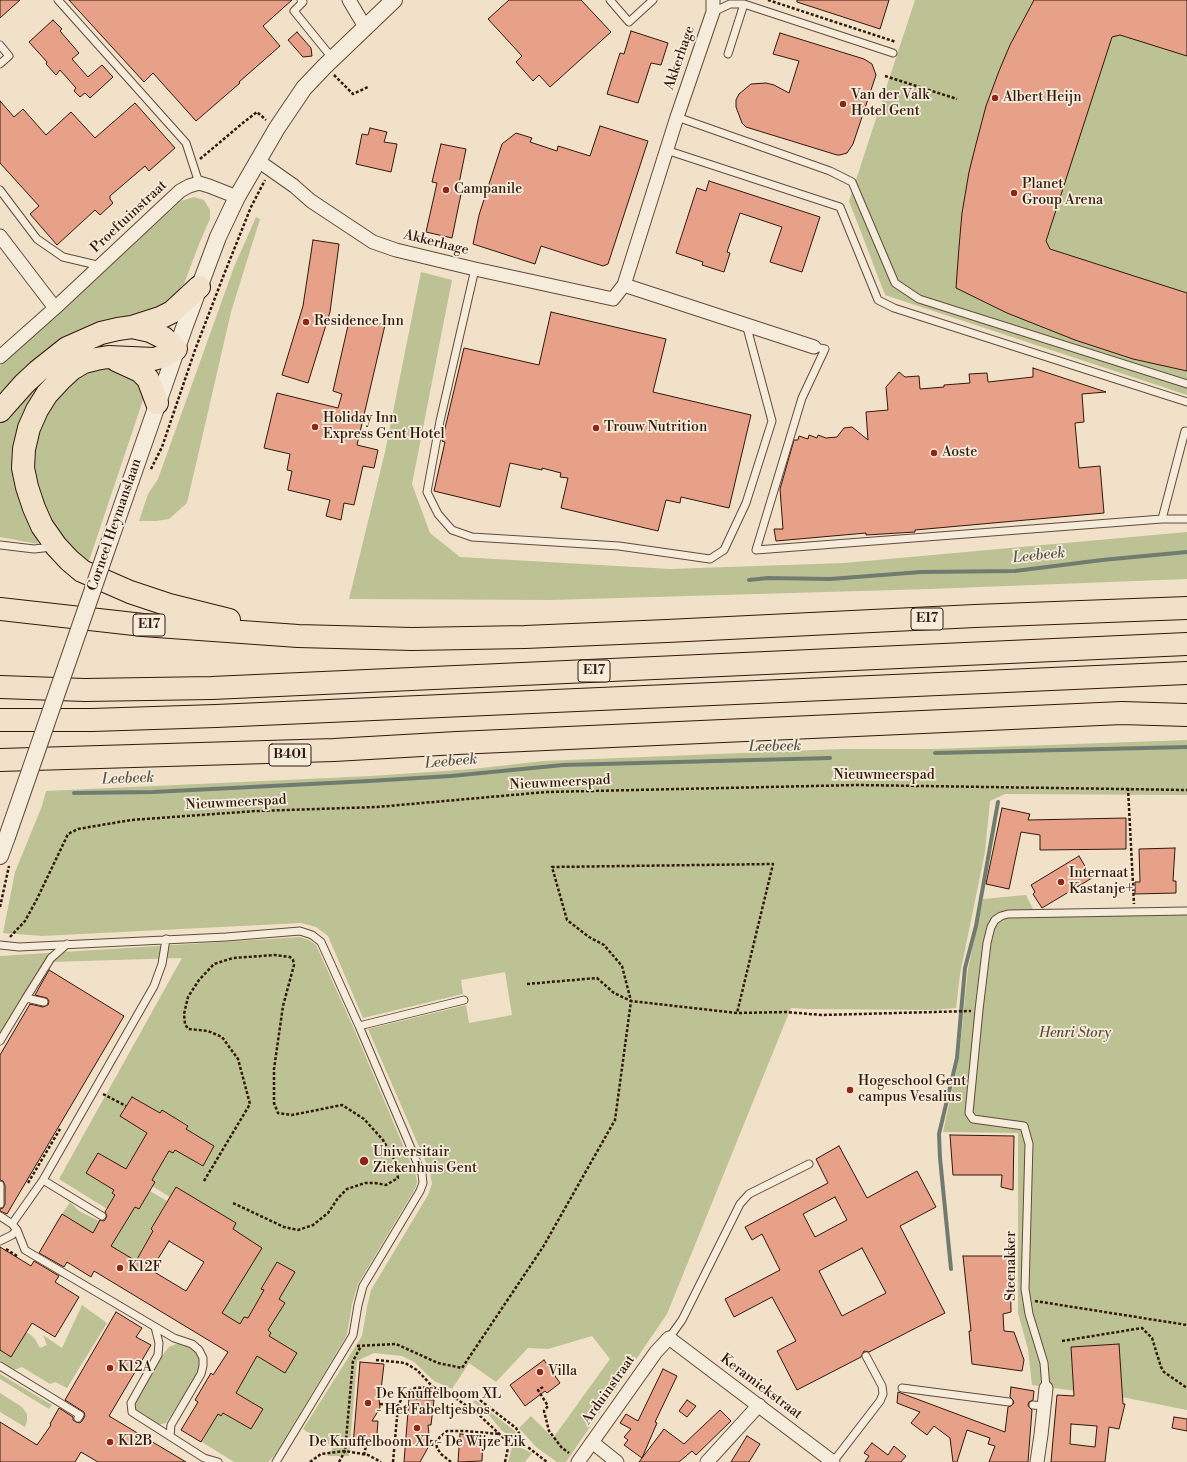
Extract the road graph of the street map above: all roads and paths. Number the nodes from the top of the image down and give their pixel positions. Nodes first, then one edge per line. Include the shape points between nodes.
1 (58, 0) edge
2 (301, 0) edge
3 (349, 0) edge
4 (394, 0) edge
5 (610, 0) edge
6 (653, 0) edge
7 (768, 0) edge
8 (742, 2) edge
9 (713, 6) edge
10 (365, 27) junction
11 (896, 42) dead end
12 (0, 45) edge
13 (893, 53) dead end
14 (728, 54) dead end
15 (333, 59) junction
16 (0, 64) edge
17 (334, 75) dead end
18 (885, 76) dead end
19 (368, 87) dead end
20 (957, 99) dead end
21 (677, 117) junction
22 (244, 122) dead end
23 (666, 150) junction
24 (257, 160) junction
25 (194, 166) junction
26 (271, 169) junction
27 (199, 184) junction
28 (0, 190) edge
29 (237, 197) junction
30 (0, 236) edge
31 (101, 266) junction
32 (475, 269) junction
33 (624, 285) junction
34 (199, 287) junction
35 (55, 308) junction
36 (746, 324) junction
37 (132, 327) junction
38 (814, 346) joint
39 (176, 349) junction
40 (108, 357) junction
41 (0, 358) edge
42 (1187, 384) edge
43 (1187, 402) edge
44 (157, 403) junction
45 (0, 411) edge
46 (1187, 432) edge
47 (149, 472) dead end
48 (1162, 519) junction
49 (1187, 519) edge
50 (0, 545) edge
51 (56, 546) junction
52 (1187, 608) edge
53 (0, 609) edge
54 (298, 636) junction
55 (1187, 644) edge
56 (1187, 673) edge
57 (0, 687) edge
58 (1187, 704) edge
59 (1122, 713) junction
60 (1187, 715) edge
61 (0, 720) edge
62 (334, 750) junction
63 (0, 760) edge
64 (0, 773) edge
65 (1128, 788) junction
66 (1187, 790) edge
67 (5, 859) edge
68 (0, 907) edge
69 (1187, 911) edge
70 (1134, 912) junction
71 (166, 939) junction
72 (68, 944) junction
73 (0, 945) edge
74 (527, 984) dead end
75 (26, 998) junction
76 (464, 1000) dead end
77 (631, 1000) junction
78 (44, 1002) dead end
79 (967, 1011) dead end
80 (737, 1014) junction
81 (359, 1026) junction
82 (0, 1041) edge
83 (809, 1164) dead end
84 (43, 1180) junction
85 (204, 1180) dead end
86 (0, 1185) edge
87 (233, 1203) dead end
88 (0, 1204) edge
89 (0, 1216) edge
90 (102, 1216) dead end
91 (12, 1224) junction
92 (17, 1230) junction
93 (0, 1241) edge
94 (1035, 1301) dead end
95 (1187, 1325) edge
96 (155, 1327) junction
97 (669, 1338) junction
98 (1062, 1341) dead end
99 (347, 1346) junction
100 (361, 1346) junction
101 (866, 1356) dead end
102 (376, 1360) dead end
103 (0, 1366) edge
104 (433, 1387) junction
105 (542, 1387) dead end
106 (902, 1388) dead end
107 (1046, 1388) joint
108 (1187, 1388) edge
109 (476, 1397) dead end
110 (1009, 1402) dead end
111 (380, 1404) dead end
112 (759, 1405) junction
113 (398, 1406) junction
114 (78, 1418) dead end
115 (500, 1434) junction
116 (170, 1436) junction
117 (430, 1441) dead end
118 (436, 1442) junction
119 (592, 1442) junction
120 (508, 1443) junction
121 (520, 1444) junction
122 (366, 1446) dead end
123 (345, 1451) junction
124 (364, 1455) junction
125 (576, 1459) edge
126 (203, 1460) edge
127 (831, 1461) edge
128 (218, 1462) edge
129 (276, 1462) edge
130 (310, 1462) edge
131 (339, 1462) edge
132 (380, 1462) edge
133 (393, 1462) edge
134 (451, 1462) edge
135 (505, 1462) edge
136 (547, 1462) edge
137 (617, 1462) edge
138 (707, 1462) edge
139 (1037, 1462) edge

1 - 25 lane via 186,143
2 - 15 lane via 303,2 294,11
3 - 10 street
4 - 10 street, Corneel Heymanslaan
5 - 6 lane via 629,22
7 - 11 path
8 - 9 lane
8 - 13 lane
8 - 14 lane
9 - 21 street, Akkerhage
10 - 15 street, Corneel Heymanslaan
12 - 16 lane via 9,56
15 - 24 street, Corneel Heymanslaan via 304,88
17 - 19 path via 352,94
18 - 20 path
21 - 23 street, Akkerhage
21 - 42 lane via 852,182 894,283 919,299
22 - 25 path
23 - 33 street, Akkerhage
23 - 43 lane via 840,207 878,300 894,308
24 - 26 street, Akkerhage
24 - 29 street, Corneel Heymanslaan
25 - 27 lane
26 - 32 street, Akkerhage via 311,201 374,242 396,250
26 - 47 path via 251,207 195,350 162,447
27 - 29 street
27 - 31 street, Proeftuinstraat via 180,191
28 - 31 lane via 37,239 63,257
29 - 34 street, Corneel Heymanslaan
30 - 35 street
31 - 35 street, Proeftuinstraat
32 - 33 street, Akkerhage via 613,299
32 - 36 lane via 440,421 427,492 438,514 452,530 472,537 619,546 710,559 724,550 746,503 772,421
33 - 36 street
34 - 37 highway via 172,312
34 - 39 street, Corneel Heymanslaan
35 - 41 street, Proeftuinstraat
36 - 38 street
37 - 39 highway via 150,331 164,338
37 - 45 highway via 101,333 67,348 24,384
38 - 48 lane via 825,349 802,398 756,550
39 - 40 highway via 154,359
39 - 44 street, Corneel Heymanslaan
40 - 44 highway via 140,371 148,379
40 - 51 highway via 84,362 72,369 47,394 37,410 24,449 23,468 27,487 42,526
44 - 67 street, Corneel Heymanslaan, bridge via 7,837
46 - 48 lane via 1185,431
48 - 49 lane
50 - 51 lane via 34,550
51 - 54 highway via 82,571 130,592 207,615
52 - 54 highway, E17 via 525,637
53 - 54 highway, E17 via 143,624
55 - 57 highway, E17 via 212,688 85,690
56 - 61 highway, E17 via 224,715 92,720
58 - 59 highway
59 - 60 highway
59 - 62 highway
62 - 63 highway
62 - 64 highway, B401 via 96,770
65 - 66 path, Nieuwmeerspad
65 - 70 path
65 - 73 path, Nieuwmeerspad via 857,785 546,792 377,808 256,811 131,820 78,829 68,834 25,921
67 - 68 path
69 - 70 lane
70 - 107 lane, Steenakker via 1008,914 995,920 987,943 969,1113 973,1119 1024,1126 1029,1144 1025,1289 1029,1314 1044,1363
71 - 72 lane
71 - 81 lane via 300,931 312,935 321,942
71 - 84 lane via 162,964 154,986
72 - 73 lane via 19,947
72 - 75 lane via 51,958
74 - 77 path via 597,978 614,993
75 - 78 lane
75 - 82 lane
76 - 81 lane
77 - 80 path
77 - 80 path via 622,966 604,945 567,920 552,867 772,864
77 - 100 path via 616,1120 543,1247 462,1368 438,1363 396,1344
79 - 80 path
81 - 99 lane via 422,1174 423,1183 363,1286 353,1335
83 - 97 lane via 749,1194 740,1204 682,1320
84 - 90 lane
84 - 91 lane
85 - 87 path via 250,1104 238,1059 222,1037 208,1030 188,1029 185,1024 184,1014 188,997 214,964 233,958 275,955 290,957 294,965 283,1006 274,1069 274,1103 278,1113 292,1115 342,1105 364,1119 383,1140 394,1159 398,1178 386,1185 365,1183 347,1189 328,1213 313,1225 298,1230 284,1227
86 - 88 lane
89 - 91 lane
91 - 92 lane
92 - 93 lane
92 - 96 lane via 25,1250
94 - 95 path
96 - 116 lane via 159,1343 158,1355 131,1403 131,1408 136,1415
96 - 116 lane via 174,1338 192,1344 203,1358 201,1374 171,1425
97 - 112 street, Keramiekstraat
97 - 119 street, Arduinstraat via 656,1352
98 - 108 path via 1142,1328 1152,1338 1164,1372
99 - 100 path
99 - 129 lane
100 - 123 path via 353,1361
101 - 127 lane via 882,1386 883,1394
102 - 104 path via 405,1363 417,1370
103 - 114 lane via 80,1415
104 - 113 path via 408,1391
104 - 115 path via 452,1395
105 - 125 path via 538,1390 548,1406 544,1411 549,1431 562,1448
106 - 110 lane
107 - 139 street, Steenakker via 1038,1406
109 - 121 path via 516,1428
111 - 113 path
112 - 127 street, Keramiekstraat
112 - 138 street
113 - 133 path
115 - 118 path via 447,1431
115 - 120 path
116 - 126 lane
117 - 118 path
118 - 134 path via 441,1454
119 - 125 street, Arduinstraat
119 - 137 street
120 - 121 path
120 - 135 path
121 - 136 path
122 - 124 path
123 - 124 path
123 - 130 path via 322,1454
123 - 131 path
124 - 132 path
126 - 128 lane

